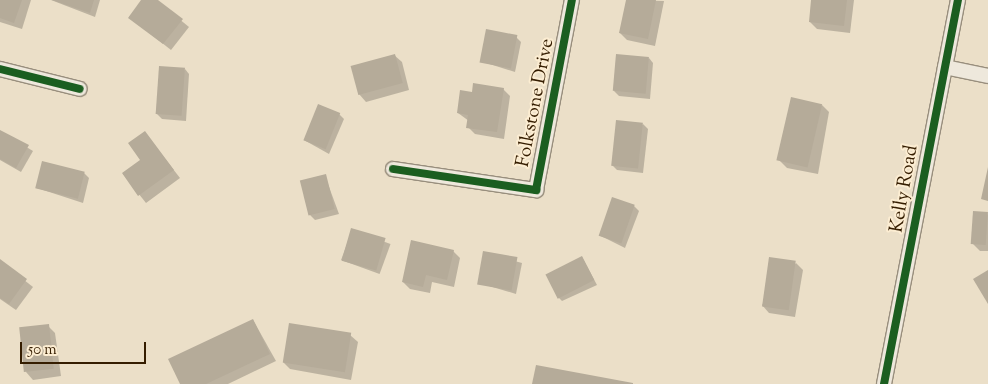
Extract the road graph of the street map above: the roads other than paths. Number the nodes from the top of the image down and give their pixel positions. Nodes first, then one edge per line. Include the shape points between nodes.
1 (572, 0) edge
2 (958, 0) edge
3 (945, 67) junction
4 (0, 69) edge
5 (988, 76) edge
6 (80, 89) dead end
7 (393, 169) dead end
8 (884, 384) edge

1 - 7 street, Folkstone Drive via 536,190
2 - 3 street, Kelly Road
3 - 5 street
3 - 8 street, Kelly Road
4 - 6 street

